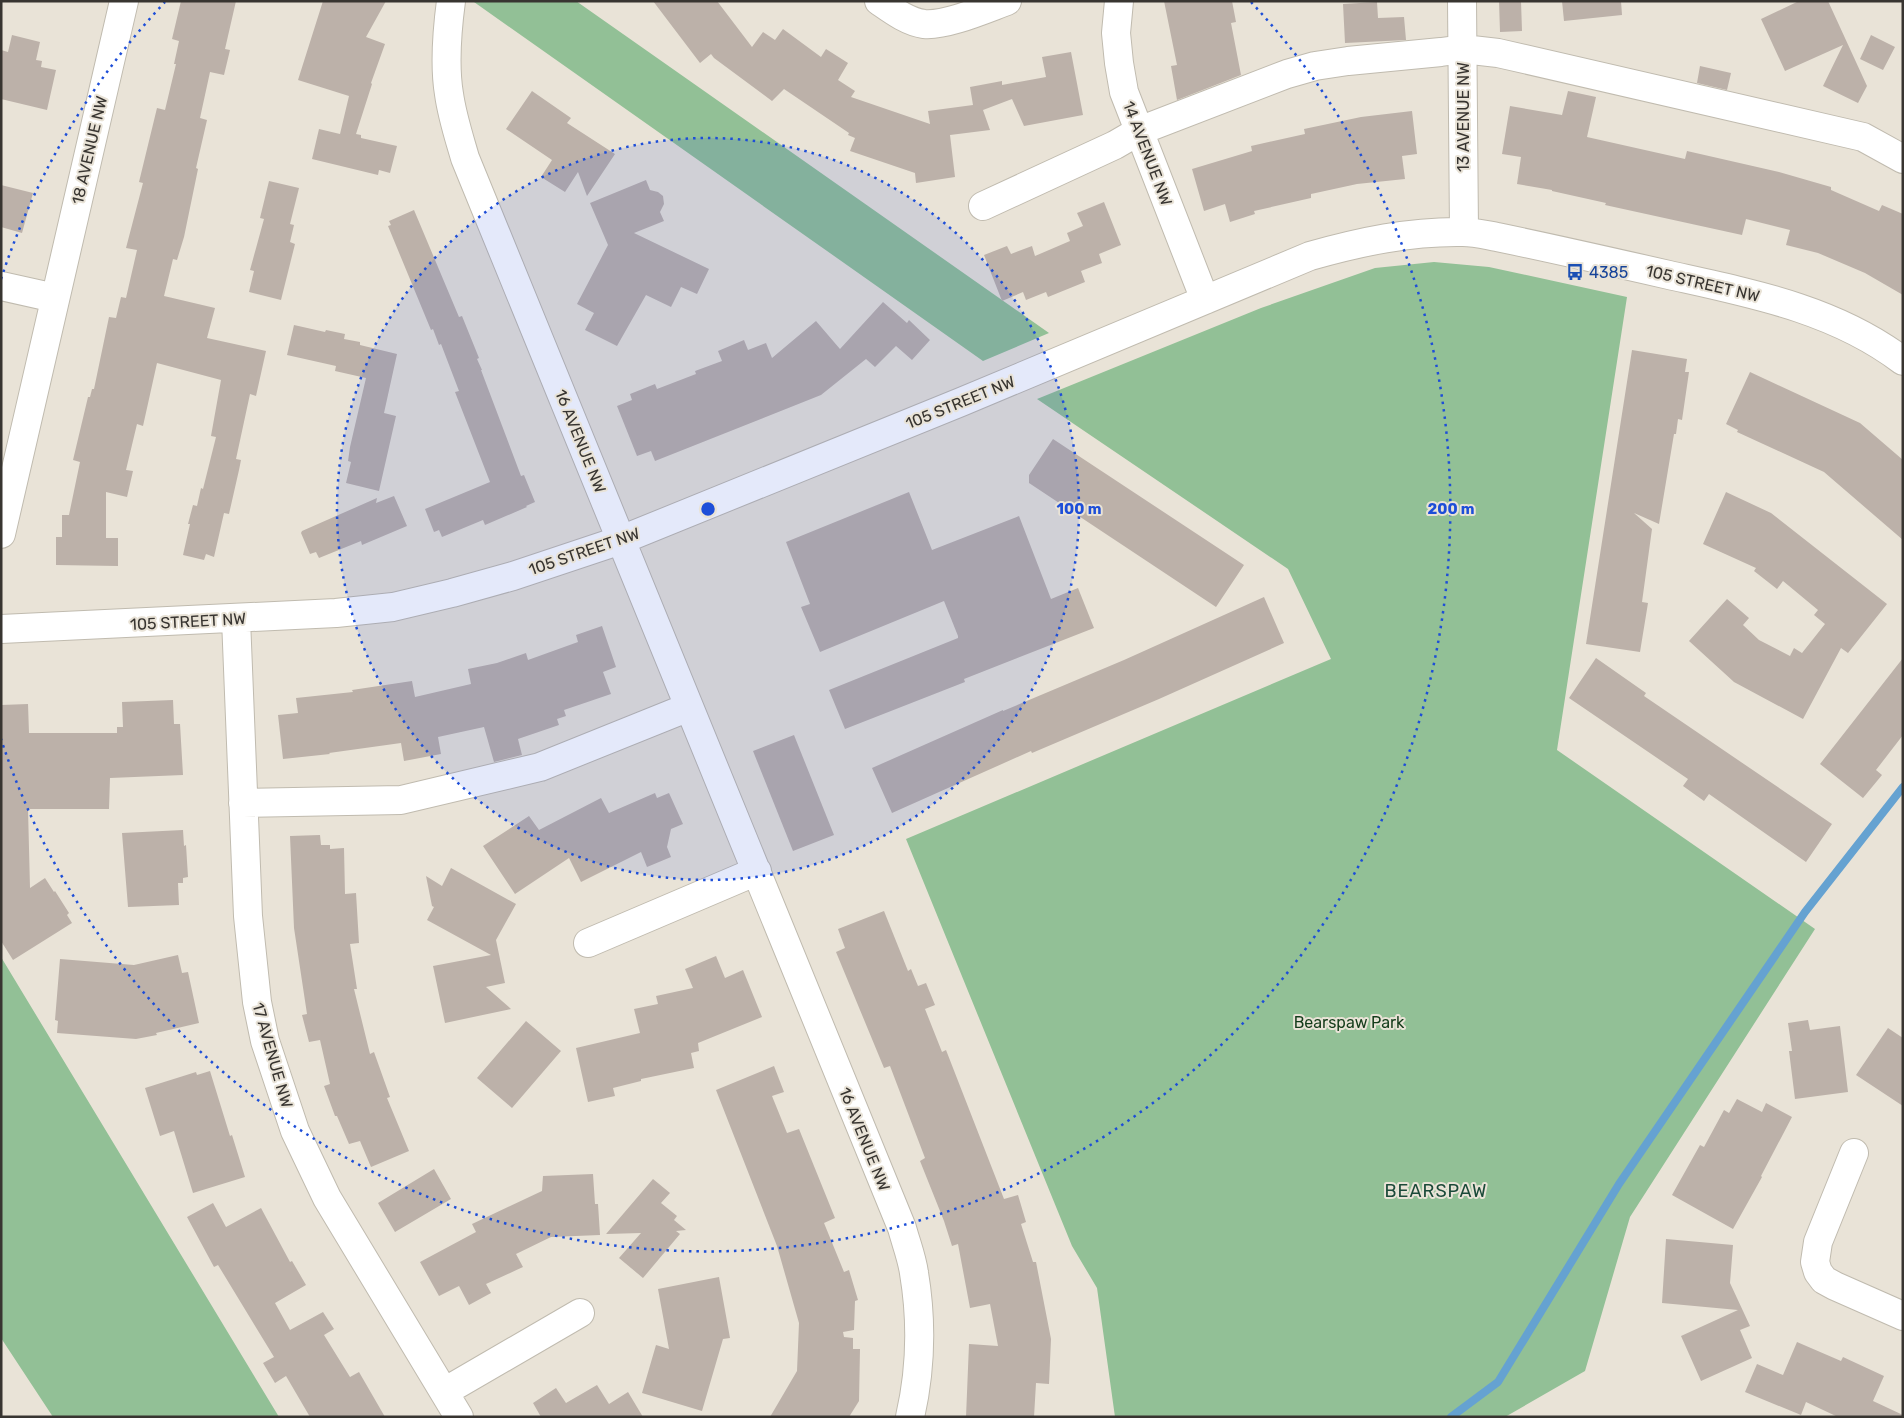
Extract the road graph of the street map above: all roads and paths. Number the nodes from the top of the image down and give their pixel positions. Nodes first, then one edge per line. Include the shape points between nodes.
1 (124, 1) edge
2 (451, 1) edge
3 (879, 1) edge
4 (1007, 1) edge
5 (1119, 1) edge
6 (1462, 1) edge
7 (1463, 49) junction
8 (1139, 131) junction
9 (1903, 159) edge
10 (983, 206) dead end
11 (1464, 232) junction
12 (1, 286) edge
13 (55, 298) junction
14 (1205, 300) junction
15 (1903, 361) edge
16 (9, 462) edge
17 (1, 534) edge
18 (622, 540) junction
19 (236, 619) junction
20 (1, 629) edge
21 (689, 707) junction
22 (243, 803) junction
23 (757, 871) junction
24 (588, 943) dead end
25 (1854, 1154) dead end
26 (580, 1313) dead end
27 (1903, 1316) edge
28 (444, 1392) junction
29 (459, 1417) edge
30 (910, 1417) edge

1 - 13 street, 18 AVENUE NW
2 - 18 street, 16 AVENUE NW via 448,93 465,158
3 - 4 street via 906,18 929,24
5 - 8 street, 14 AVENUE NW via 1118,63 1124,92
6 - 7 street, 13 AVENUE NW
7 - 8 street via 1315,66
7 - 9 street via 1498,53 1863,137
7 - 11 street, 13 AVENUE NW
8 - 10 street
8 - 14 street, 14 AVENUE NW
11 - 14 street, 105 STREET NW via 1394,236 1351,244 1310,256
11 - 15 street, 105 STREET NW via 1791,304 1855,331
12 - 13 street
13 - 16 street, 18 AVENUE NW
14 - 18 street, 105 STREET NW
16 - 17 street, 18 AVENUE NW
18 - 19 street, 105 STREET NW via 452,594 393,607
18 - 21 street, 16 AVENUE NW
19 - 20 street, 105 STREET NW
19 - 22 street, 17 AVENUE NW
21 - 22 street via 540,767 402,800
21 - 23 street, 16 AVENUE NW
22 - 28 street, 17 AVENUE NW via 255,985 265,1041 276,1076 295,1131 327,1198
23 - 24 street
23 - 30 street, 16 AVENUE NW via 902,1228 914,1271 919,1312 920,1352
25 - 27 street via 1818,1242 1814,1262 1824,1280
26 - 28 street
28 - 29 street, 17 AVENUE NW

